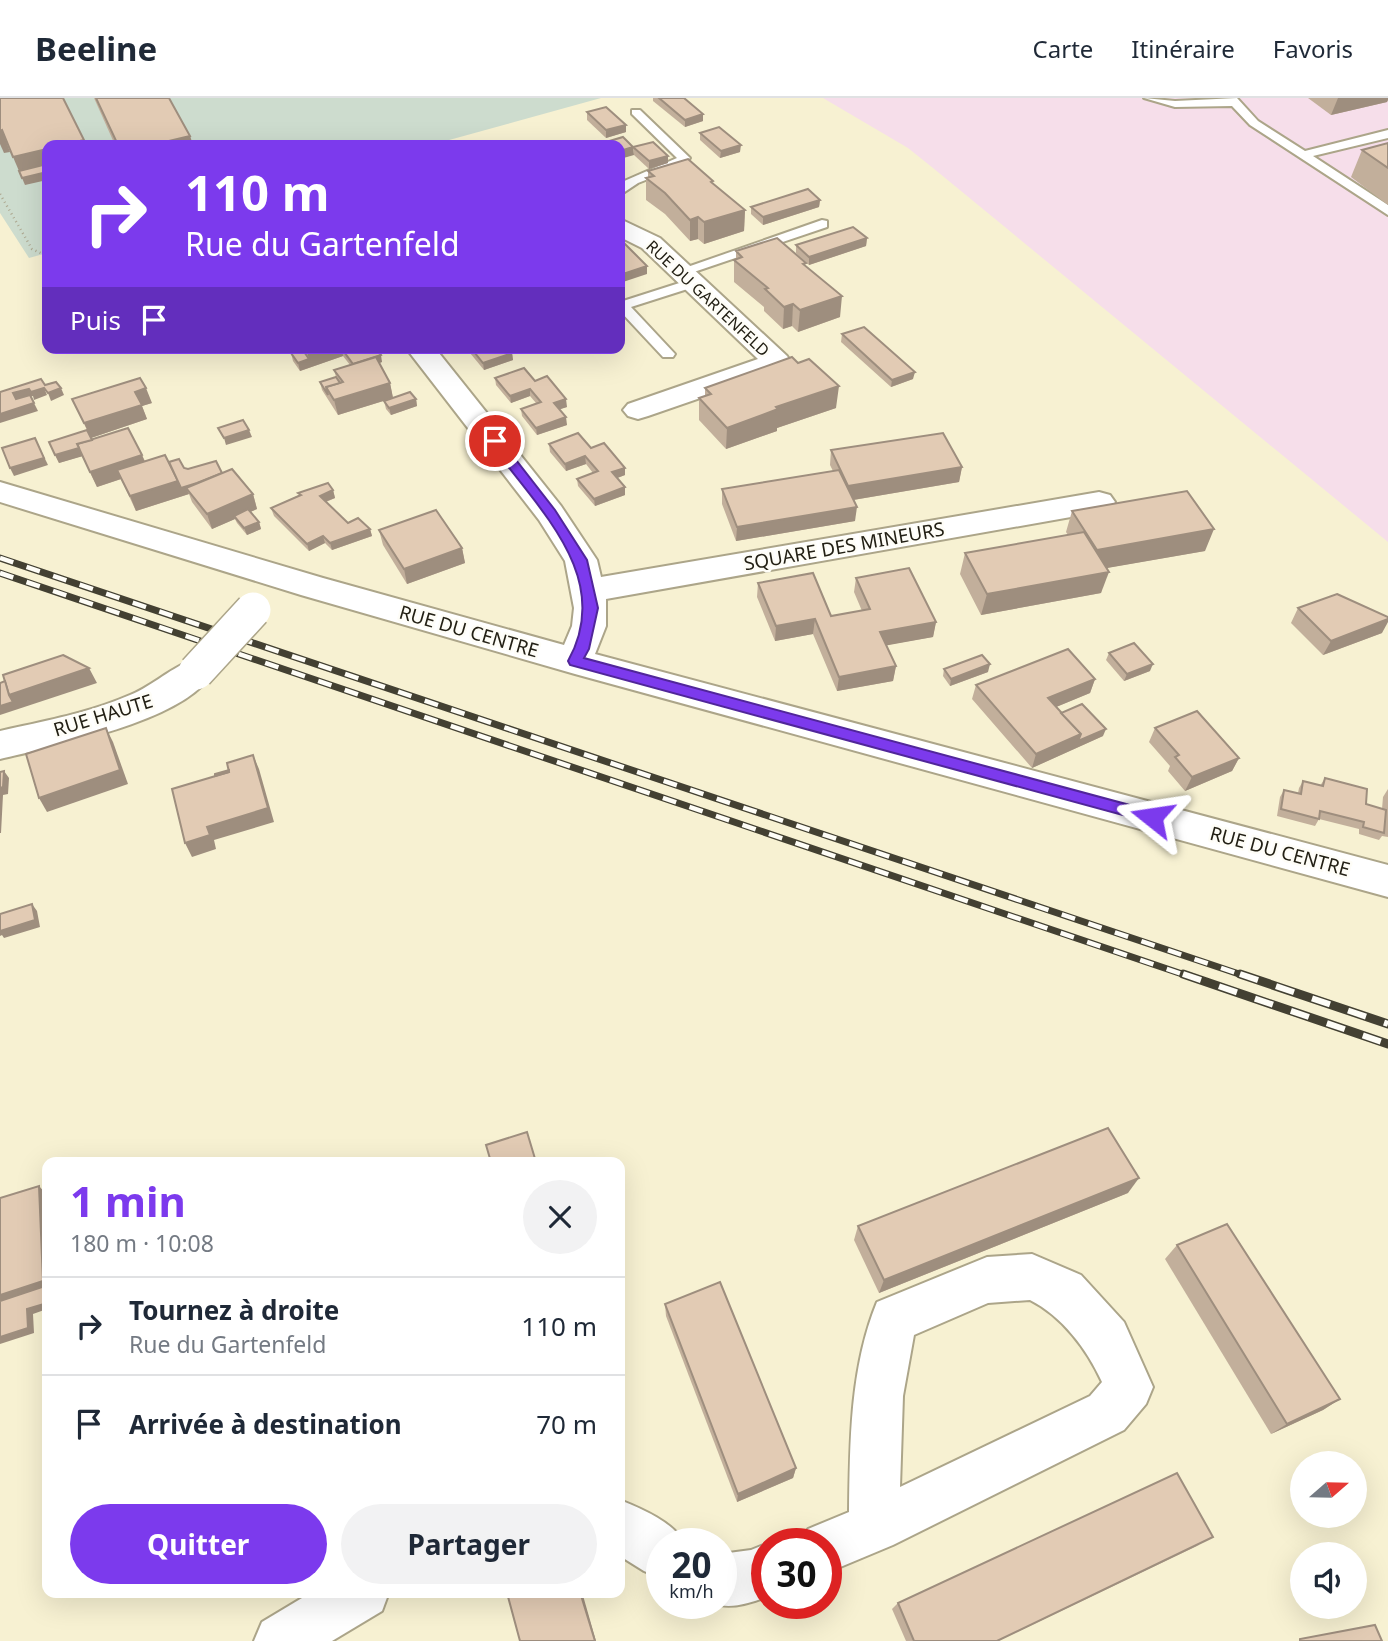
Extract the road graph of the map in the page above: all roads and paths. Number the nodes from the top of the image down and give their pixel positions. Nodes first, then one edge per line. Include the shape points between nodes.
1 (1150, 98) edge
2 (1233, 100) edge
3 (636, 113) dead end
4 (1388, 134) edge
5 (1303, 155) junction
6 (625, 184) edge
7 (0, 194) edge
8 (1388, 211) edge
9 (822, 224) dead end
10 (625, 229) edge
11 (42, 254) edge
12 (689, 277) junction
13 (625, 305) edge
14 (625, 309) edge
15 (426, 354) edge
16 (667, 354) dead end
17 (638, 410) dead end
18 (0, 492) edge
19 (1099, 502) dead end
20 (280, 575) junction
21 (589, 590) junction
22 (575, 661) junction
23 (0, 745) edge
24 (1388, 881) edge
25 (875, 1527) junction
26 (625, 1529) edge
27 (842, 1540) edge
28 (646, 1543) edge
29 (353, 1598) edge
30 (281, 1641) edge

1 - 2 lane via 1175,104
2 - 5 lane via 1254,123
3 - 6 lane via 684,158
4 - 5 lane
5 - 8 lane
7 - 11 path via 32,249
9 - 12 lane
10 - 12 street, RUE DU GARTENFELD via 644,237
12 - 13 lane
12 - 17 street, RUE DU GARTENFELD via 777,362
14 - 16 lane
15 - 21 street via 567,535 581,560
18 - 20 street, RUE DU CENTRE
19 - 21 street, SQUARE DES MINEURS
20 - 22 street, RUE DU CENTRE
20 - 23 street, RUE HAUTE, bridge via 176,690 129,711
21 - 22 street via 589,626
22 - 24 street, RUE DU CENTRE
25 - 25 street via 1107,1413 1129,1387 1107,1339 1064,1292 1032,1278 987,1280 894,1319 883,1354 876,1417
25 - 27 street
26 - 28 street
29 - 30 street

